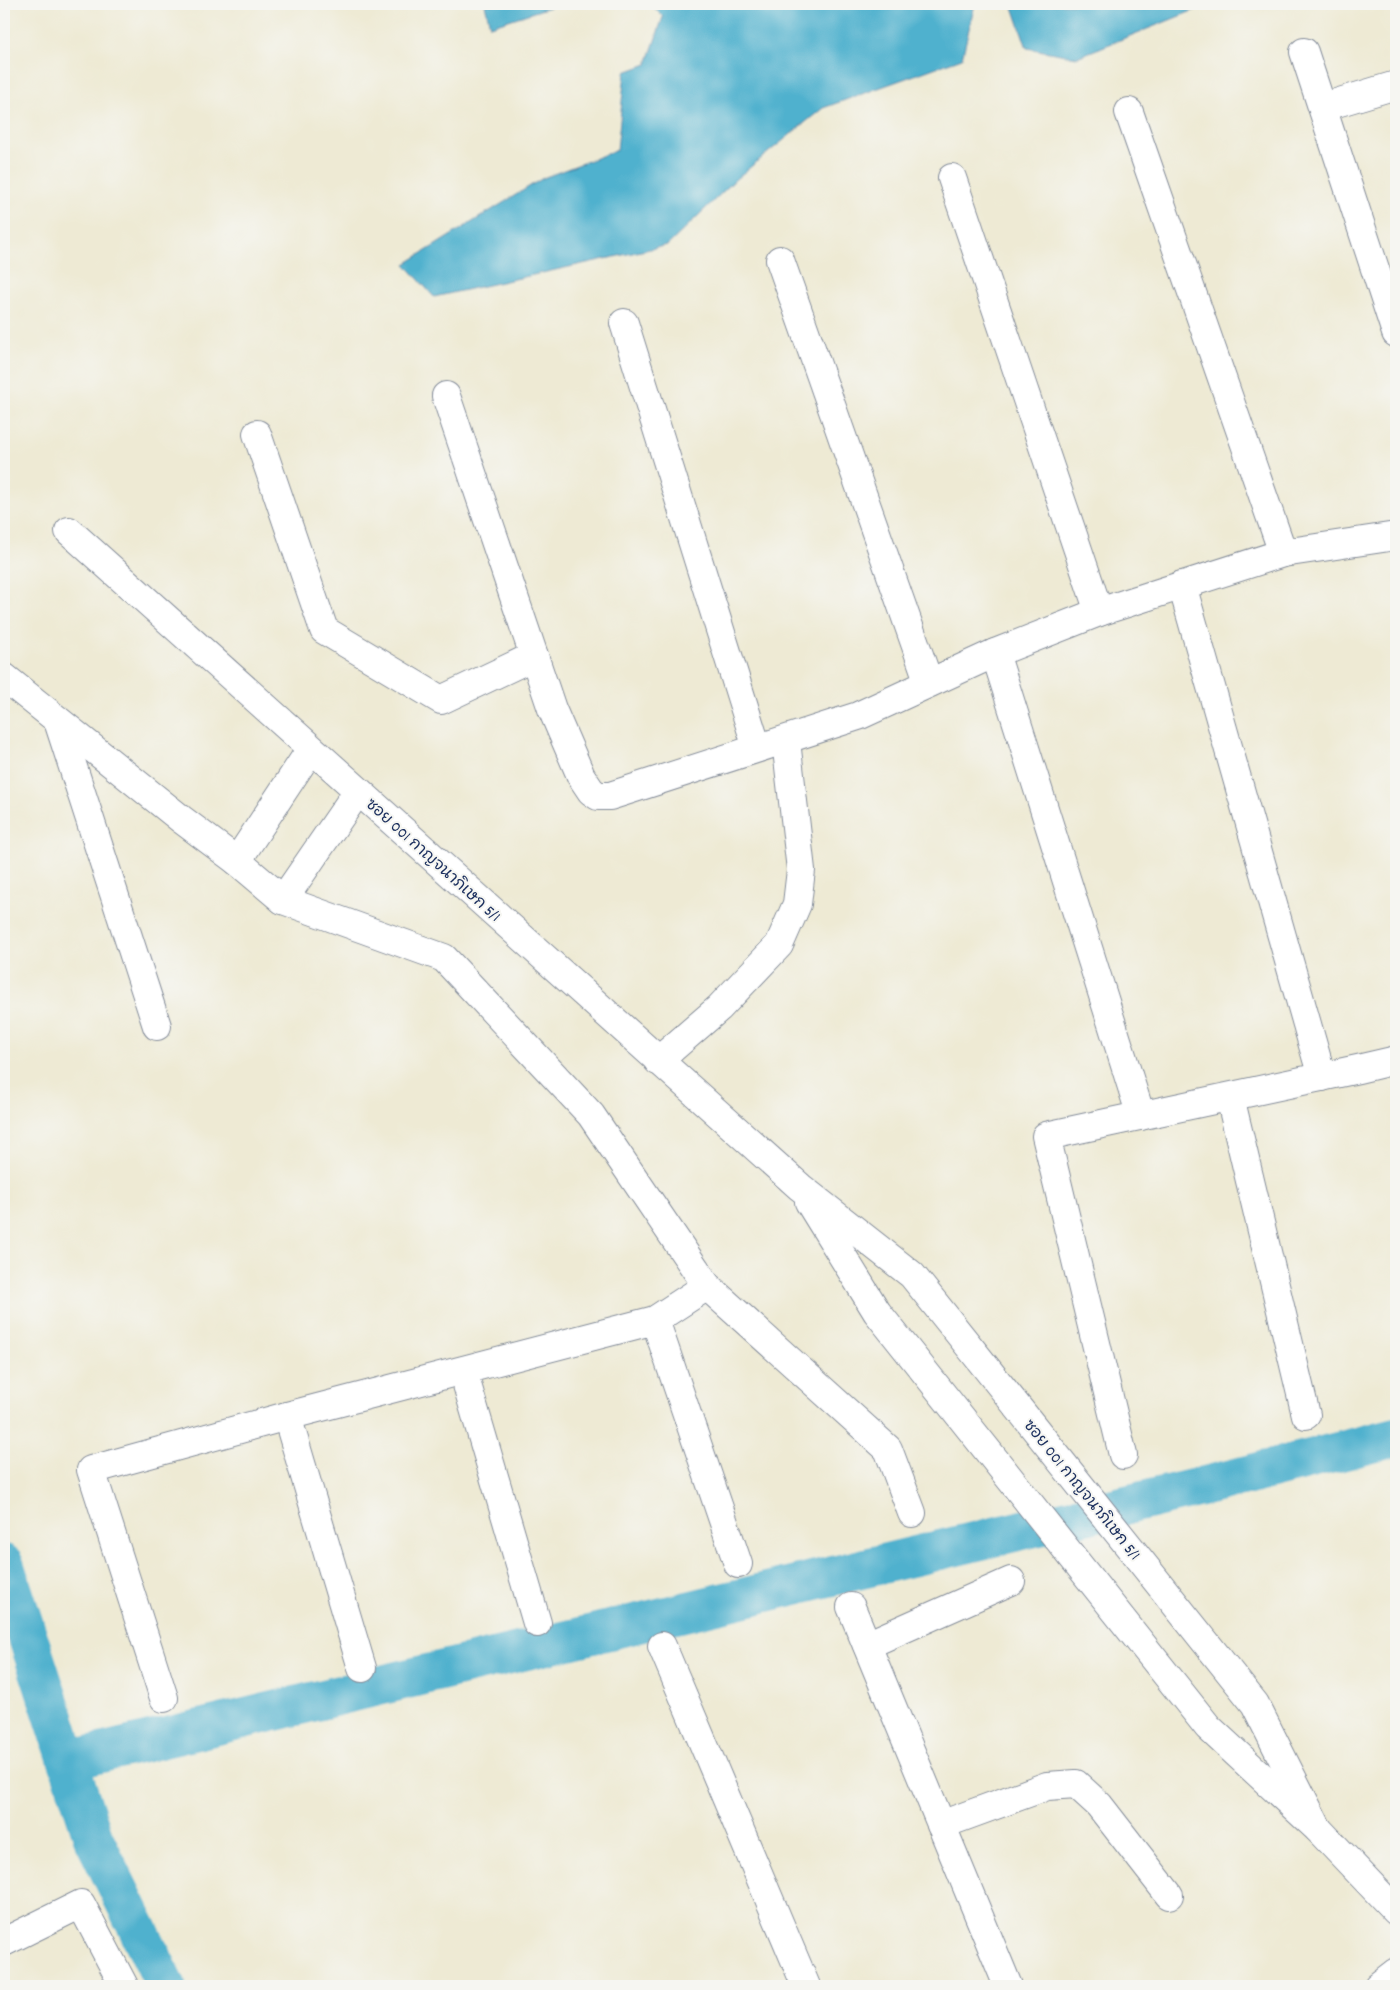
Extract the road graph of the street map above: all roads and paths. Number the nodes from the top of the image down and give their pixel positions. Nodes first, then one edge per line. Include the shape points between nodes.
1 (1304, 52) dead end
2 (1396, 85) edge
3 (1322, 107) junction
4 (1129, 112) dead end
5 (952, 178) dead end
6 (780, 260) dead end
7 (624, 323) dead end
8 (1396, 333) edge
9 (446, 396) dead end
10 (257, 434) dead end
11 (69, 531) dead end
12 (1396, 536) edge
13 (1283, 553) junction
14 (1182, 584) junction
15 (1099, 612) junction
16 (995, 653) junction
17 (534, 656) junction
18 (4, 677) edge
19 (929, 684) junction
20 (58, 721) junction
21 (786, 741) junction
22 (758, 748) junction
23 (311, 749) junction
24 (358, 791) junction
25 (237, 861) junction
26 (283, 900) junction
27 (158, 1026) dead end
28 (1396, 1060) edge
29 (658, 1061) junction
30 (1322, 1077) junction
31 (1230, 1097) junction
32 (1140, 1116) junction
33 (800, 1187) junction
34 (707, 1286) junction
35 (655, 1320) junction
36 (463, 1371) junction
37 (1306, 1415) dead end
38 (286, 1416) junction
39 (1123, 1455) dead end
40 (912, 1513) dead end
41 (738, 1564) dead end
42 (1011, 1581) dead end
43 (851, 1607) dead end
44 (537, 1623) dead end
45 (867, 1645) junction
46 (662, 1646) dead end
47 (362, 1668) dead end
48 (164, 1698) dead end
49 (941, 1825) junction
50 (1318, 1829) junction
51 (1169, 1895) dead end
52 (1396, 1911) edge
53 (4, 1942) edge
54 (1396, 1972) edge
55 (124, 1986) edge
56 (806, 1986) edge
57 (1008, 1986) edge
58 (1378, 1986) edge

1 - 3 street
2 - 3 street
3 - 8 street
4 - 13 street
5 - 15 street
6 - 19 street
7 - 22 street
9 - 17 street
10 - 17 street via 324,630 441,700
11 - 23 street, ซอย 001 กาญจนาภิเษก 5/1
12 - 13 street
13 - 14 street
14 - 15 street
14 - 30 street
15 - 16 street
16 - 19 street
16 - 32 street
17 - 22 street via 552,709 581,776 598,796 610,796
18 - 20 street
19 - 21 street via 858,716
20 - 25 street
20 - 27 street
21 - 22 street
21 - 29 street via 801,870 797,904 778,945 719,1008
23 - 24 street, ซอย 001 กาญจนาภิเษก 5/1
23 - 25 street
24 - 26 street
24 - 29 street, ซอย 001 กาญจนาภิเษก 5/1
25 - 26 street
26 - 34 street via 444,958 591,1115
28 - 30 street
29 - 33 street, ซอย 001 กาญจนาภิเษก 5/1
30 - 31 street
31 - 32 street
31 - 37 street
32 - 39 street via 1046,1136
33 - 50 street, ซอย 001 กาญจนาภิเษก 5/1 via 877,1312 1208,1727
33 - 50 street, ซอย 001 กาญจนาภิเษก 5/1 via 912,1275 1254,1704
34 - 35 street
34 - 40 street via 888,1449
35 - 36 street
35 - 41 street
36 - 38 street
36 - 44 street
38 - 47 street
38 - 48 street via 91,1470
42 - 45 street
43 - 45 street
45 - 49 street
46 - 56 street
49 - 51 street via 1047,1786 1076,1784 1099,1805
49 - 57 street
50 - 52 street, ซอย 001 กาญจนาภิเษก 5/1
53 - 55 street via 81,1904
54 - 58 street

